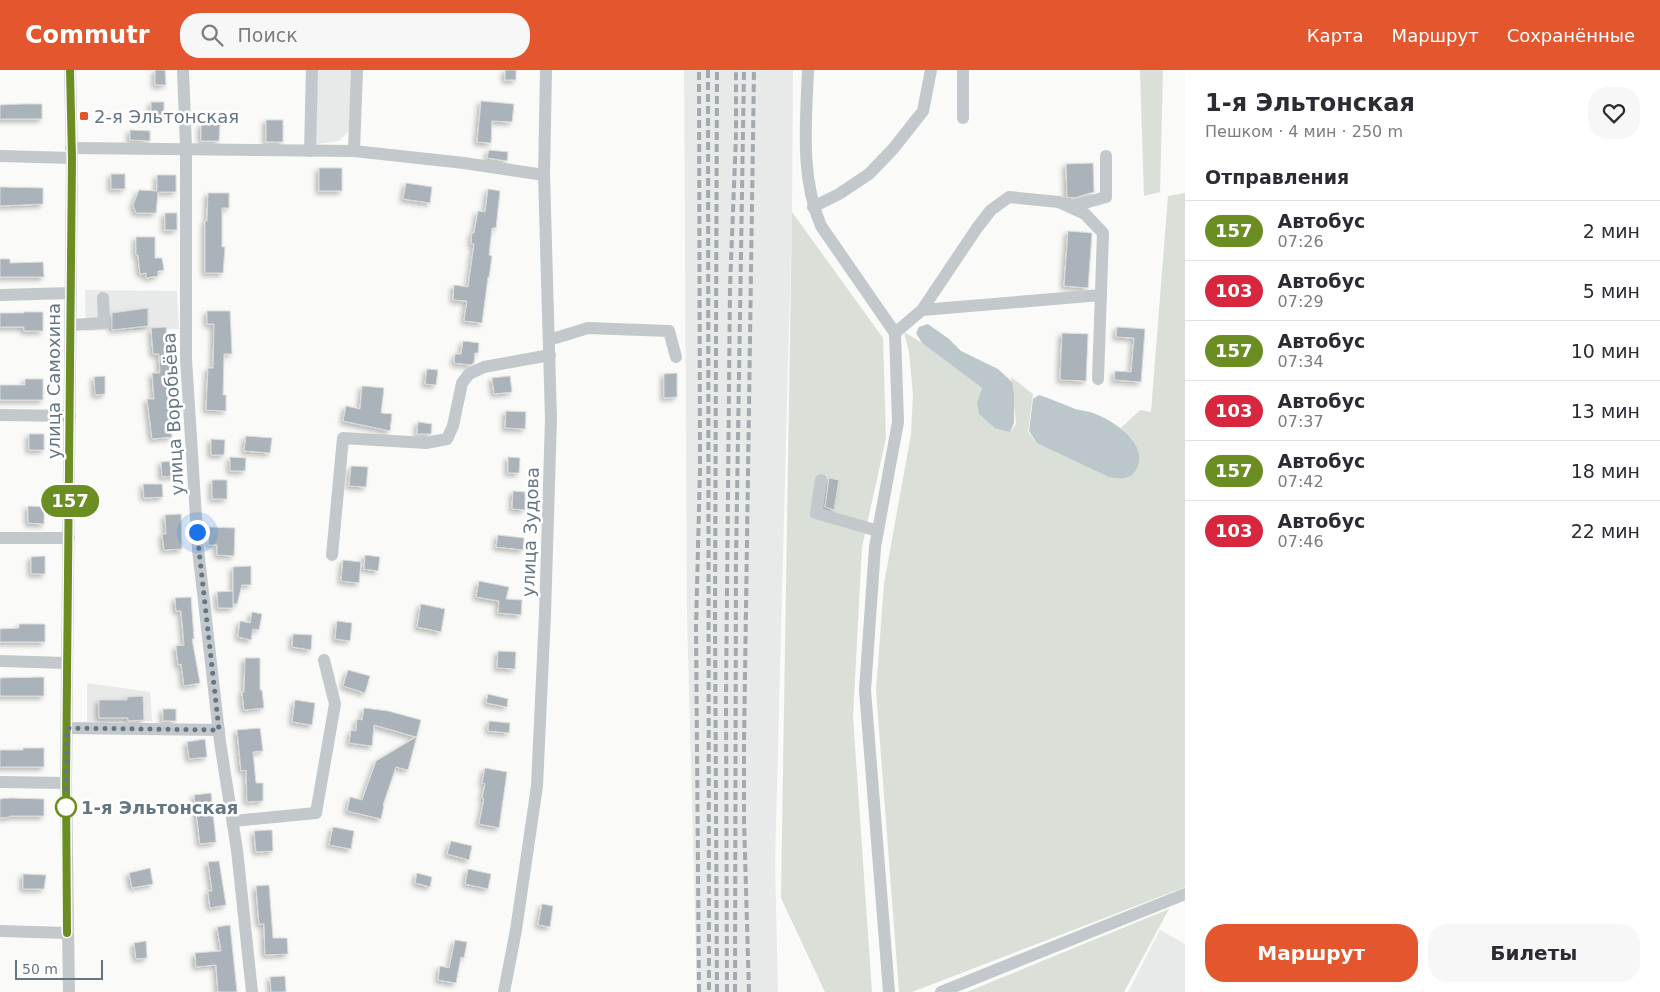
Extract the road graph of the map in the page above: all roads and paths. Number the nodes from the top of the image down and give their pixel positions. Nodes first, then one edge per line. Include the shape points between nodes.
1 (70, 70) edge
2 (183, 70) edge
3 (312, 70) edge
4 (357, 70) edge
5 (546, 70) edge
6 (808, 70) edge
7 (931, 70) edge
8 (963, 70) edge
9 (963, 118) dead end
10 (186, 148) junction
11 (310, 151) junction
12 (354, 151) junction
13 (72, 153) junction
14 (0, 156) edge
15 (1106, 156) dead end
16 (544, 175) junction
17 (813, 207) junction
18 (1070, 207) junction
19 (71, 293) junction
20 (0, 295) edge
21 (1101, 296) junction
22 (103, 298) dead end
23 (922, 310) junction
24 (71, 325) junction
25 (894, 333) junction
26 (549, 340) junction
27 (550, 355) junction
28 (676, 357) dead end
29 (1098, 379) dead end
30 (0, 415) edge
31 (70, 416) junction
32 (821, 480) dead end
33 (878, 531) junction
34 (0, 538) edge
35 (69, 538) junction
36 (332, 555) dead end
37 (324, 660) dead end
38 (0, 662) edge
39 (67, 663) junction
40 (67, 728) junction
41 (219, 730) junction
42 (0, 782) edge
43 (66, 783) junction
44 (233, 821) junction
45 (1185, 894) edge
46 (0, 931) edge
47 (67, 933) junction
48 (68, 992) edge
49 (252, 992) edge
50 (504, 992) edge
51 (890, 992) edge
52 (941, 992) edge

1 - 13 street, улица Самохина
2 - 10 street, улица Воробьёва
3 - 11 street
4 - 12 street
5 - 16 street, улица Зудова
6 - 17 street via 806,142 808,184
7 - 17 street via 923,111 893,149 869,174
8 - 9 street
10 - 11 street
10 - 13 street
10 - 41 street, улица Воробьёва via 186,359 198,549
11 - 12 street
12 - 16 street
13 - 14 street
13 - 19 street, улица Самохина
15 - 18 street via 1106,197
16 - 26 street, улица Зудова
17 - 25 street via 821,226
18 - 21 street via 1085,214 1103,234
18 - 23 street via 1059,202 1009,197 991,210 977,228
19 - 20 street
19 - 24 street, улица Самохина
21 - 23 street
21 - 29 street
22 - 24 street via 104,323
23 - 25 street
24 - 31 street, улица Самохина
25 - 33 street via 898,422
26 - 27 street, улица Зудова
26 - 28 street via 588,328 669,331
27 - 36 street via 484,367 469,374 462,383 447,439 426,443 343,438
27 - 50 street, улица Зудова via 550,458 537,786
30 - 31 street
31 - 35 street, улица Самохина
32 - 33 street via 816,513
33 - 51 street via 864,690
34 - 35 street
35 - 39 street, улица Самохина
37 - 44 street via 335,704 316,813
38 - 39 street
39 - 40 street, улица Самохина
40 - 41 street
40 - 43 street, улица Самохина
41 - 44 street, улица Воробьёва
42 - 43 street
43 - 47 street, улица Самохина
44 - 49 street, улица Воробьёва
45 - 52 street
46 - 47 street
47 - 48 street, улица Самохина

